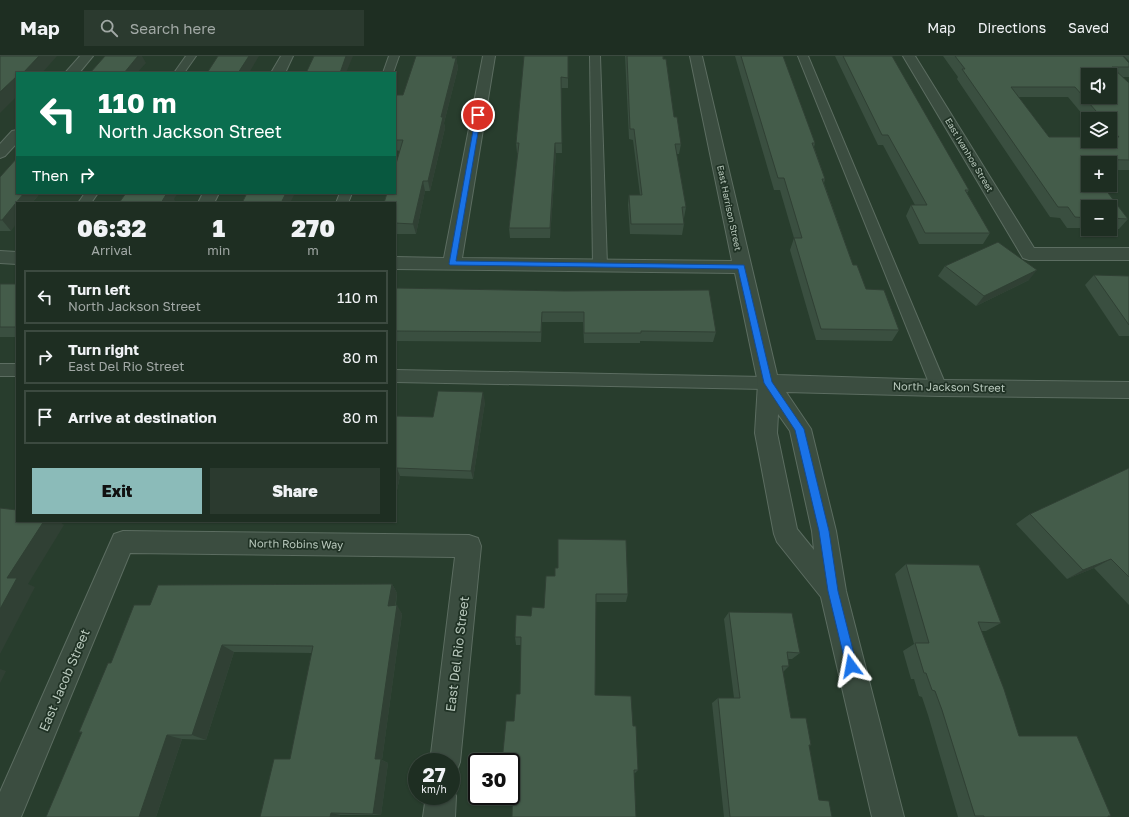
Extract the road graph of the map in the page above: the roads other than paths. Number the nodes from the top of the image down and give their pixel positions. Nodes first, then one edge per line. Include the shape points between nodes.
1 (87, 56) edge
2 (191, 56) edge
3 (287, 56) edge
4 (394, 56) edge
5 (489, 56) edge
6 (595, 56) edge
7 (696, 56) edge
8 (803, 56) edge
9 (909, 56) edge
10 (73, 72) edge
11 (180, 72) edge
12 (279, 72) edge
13 (388, 72) edge
14 (16, 135) edge
15 (0, 153) edge
16 (91, 194) edge
17 (85, 202) edge
18 (1129, 254) edge
19 (0, 257) edge
20 (16, 258) edge
21 (396, 263) edge
22 (452, 264) junction
23 (600, 265) junction
24 (741, 267) junction
25 (0, 370) edge
26 (16, 370) edge
27 (396, 376) edge
28 (768, 383) junction
29 (939, 388) junction
30 (1129, 390) edge
31 (123, 542) joint
32 (469, 546) joint
33 (833, 591) junction
34 (446, 753) edge
35 (440, 805) edge
36 (5, 817) edge
37 (438, 817) edge
38 (888, 817) edge

1 - 10 street
2 - 11 lane
3 - 12 street
4 - 13 lane
5 - 22 street
6 - 23 lane
7 - 24 street, East Harrison Street
8 - 29 lane
9 - 18 street, East Ivanhoe Street via 1029,254
14 - 15 street
16 - 17 lane
19 - 20 street
21 - 22 street
22 - 23 street
23 - 24 street
24 - 28 street, East Harrison Street
25 - 26 lane
27 - 28 lane
28 - 29 street, North Jackson Street
28 - 33 street, East Harrison Street via 800,429 824,531
28 - 33 street, East Harrison Street via 766,433 786,534
29 - 30 street, North Jackson Street
31 - 32 street, North Robins Way
31 - 36 street, East Jacob Street
32 - 34 street, East Del Rio Street
33 - 38 street, East Harrison Street
35 - 37 street

